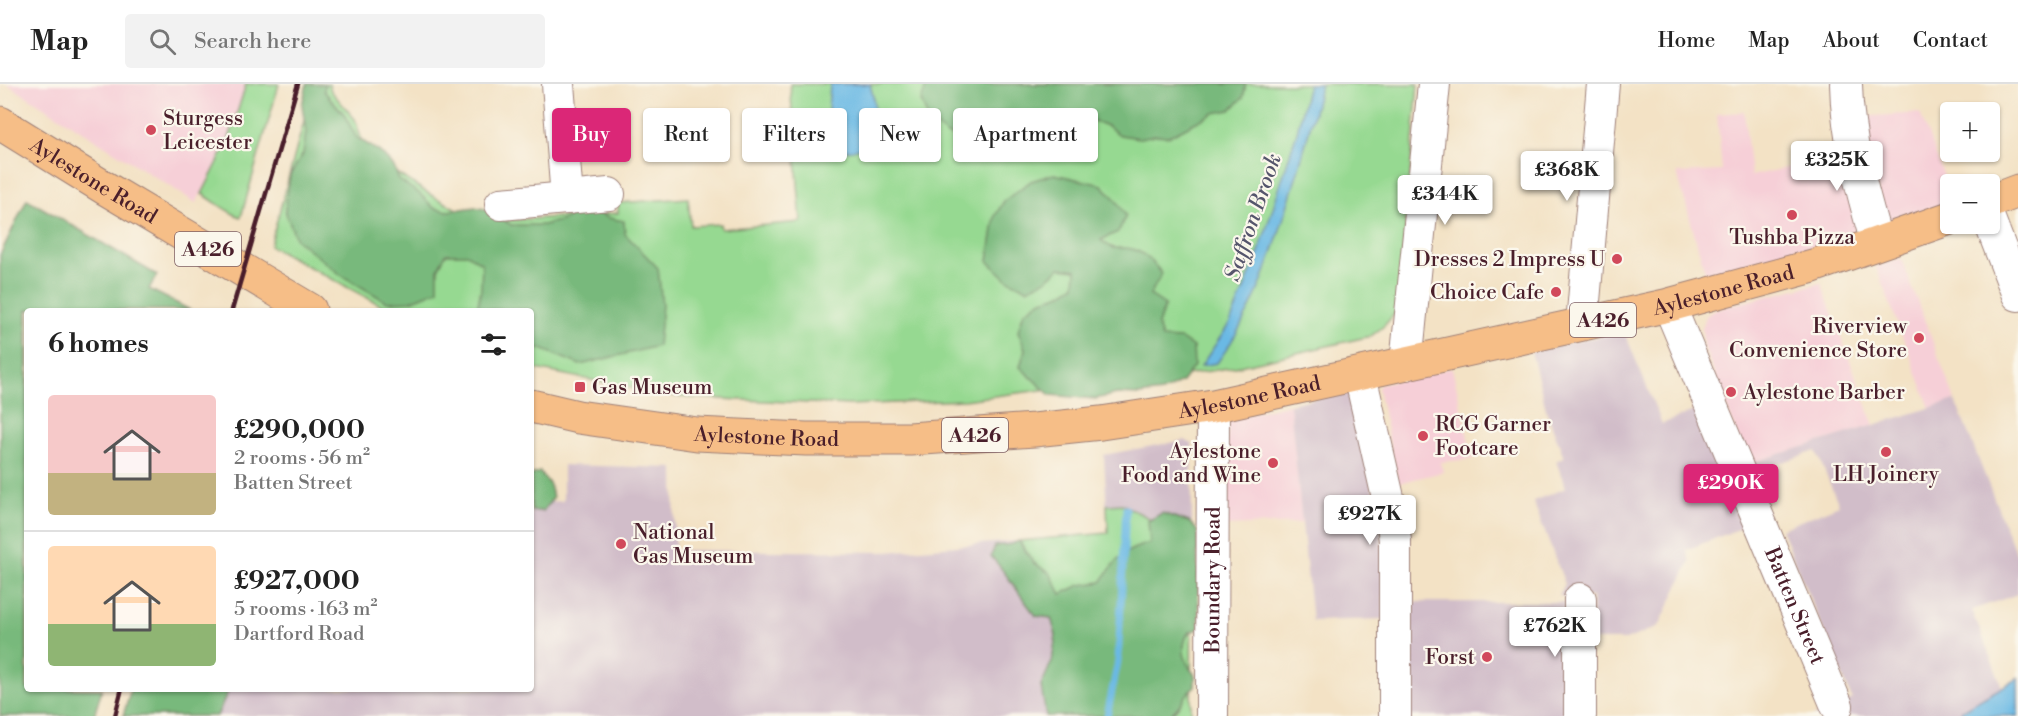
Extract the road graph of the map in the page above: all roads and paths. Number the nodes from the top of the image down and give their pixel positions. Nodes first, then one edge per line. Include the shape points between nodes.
1 (558, 84) edge
2 (1434, 84) edge
3 (1603, 84) edge
4 (1846, 84) edge
5 (0, 123) edge
6 (2018, 191) edge
7 (609, 194) dead end
8 (567, 198) junction
9 (2000, 198) edge
10 (501, 204) dead end
11 (1940, 221) edge
12 (1995, 234) edge
13 (1877, 243) junction
14 (2018, 295) edge
15 (1669, 305) junction
16 (307, 308) edge
17 (1582, 324) junction
18 (1406, 364) junction
19 (1360, 375) junction
20 (1213, 406) junction
21 (534, 407) edge
22 (1580, 599) dead end
23 (1837, 706) dead end
24 (1212, 716) edge
25 (1395, 716) edge
26 (1580, 716) edge

1 - 8 street
2 - 18 street
3 - 17 street
4 - 13 street via 1853,151
5 - 16 main road, Aylestone Road / A426
6 - 9 main road
7 - 8 street
8 - 10 street
11 - 13 main road, Aylestone Road / A426
12 - 14 street
13 - 15 main road, Aylestone Road / A426 via 1813,266
15 - 17 main road, Aylestone Road / A426
15 - 23 street, Batten Street
17 - 18 main road, Aylestone Road / A426
18 - 19 main road, Aylestone Road / A426
19 - 20 main road, Aylestone Road / A426
19 - 25 street via 1394,532
20 - 21 main road, Aylestone Road / A426 via 1101,423 899,439 697,434
20 - 24 street, Boundary Road
22 - 26 street

